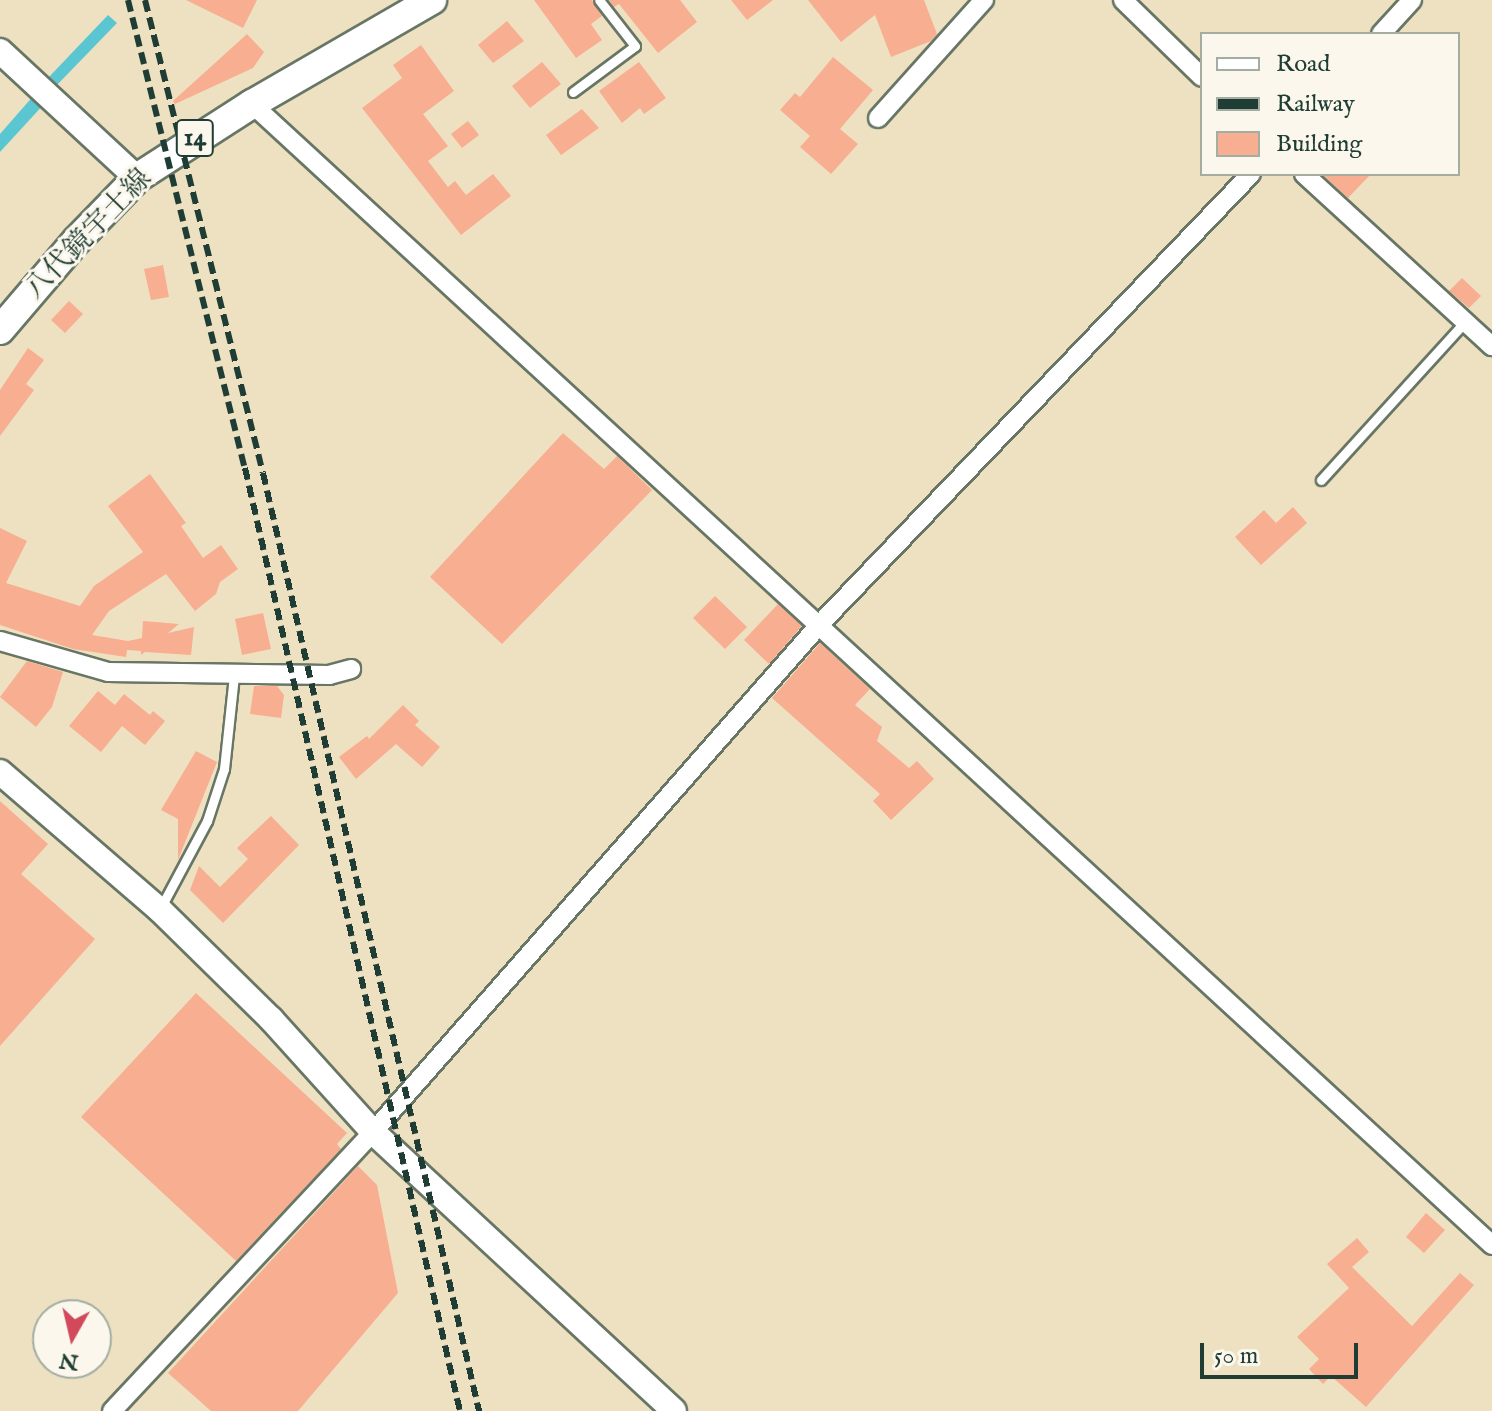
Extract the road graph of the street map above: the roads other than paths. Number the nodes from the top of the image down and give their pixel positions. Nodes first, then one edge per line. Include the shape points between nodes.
1 (432, 0) edge
2 (599, 0) edge
3 (984, 0) edge
4 (1123, 0) edge
5 (1412, 0) edge
6 (1383, 32) edge
7 (0, 51) edge
8 (1200, 75) edge
9 (573, 92) dead end
10 (252, 104) junction
11 (878, 118) dead end
12 (1249, 176) edge
13 (1306, 176) edge
14 (137, 178) junction
15 (1465, 322) junction
16 (0, 330) edge
17 (1492, 346) edge
18 (1321, 480) dead end
19 (820, 624) junction
20 (0, 641) edge
21 (351, 669) dead end
22 (234, 675) junction
23 (0, 772) edge
24 (160, 910) junction
25 (373, 1132) junction
26 (1492, 1245) edge
27 (112, 1411) edge
28 (674, 1411) edge

1 - 10 main road, 八代鏡宇土線 / 14
2 - 9 lane via 635,46
3 - 11 street
4 - 8 street
5 - 6 street
7 - 14 street
10 - 14 main road, 八代鏡宇土線 / 14
10 - 19 street
12 - 19 street
13 - 15 street
14 - 16 main road, 八代鏡宇土線 / 14
15 - 17 street
15 - 18 lane
19 - 25 street
19 - 26 street
20 - 22 street via 108,672
21 - 22 street via 329,675
22 - 24 lane via 224,769 207,821
23 - 24 street
24 - 25 street via 271,1019
25 - 27 street
25 - 28 street

